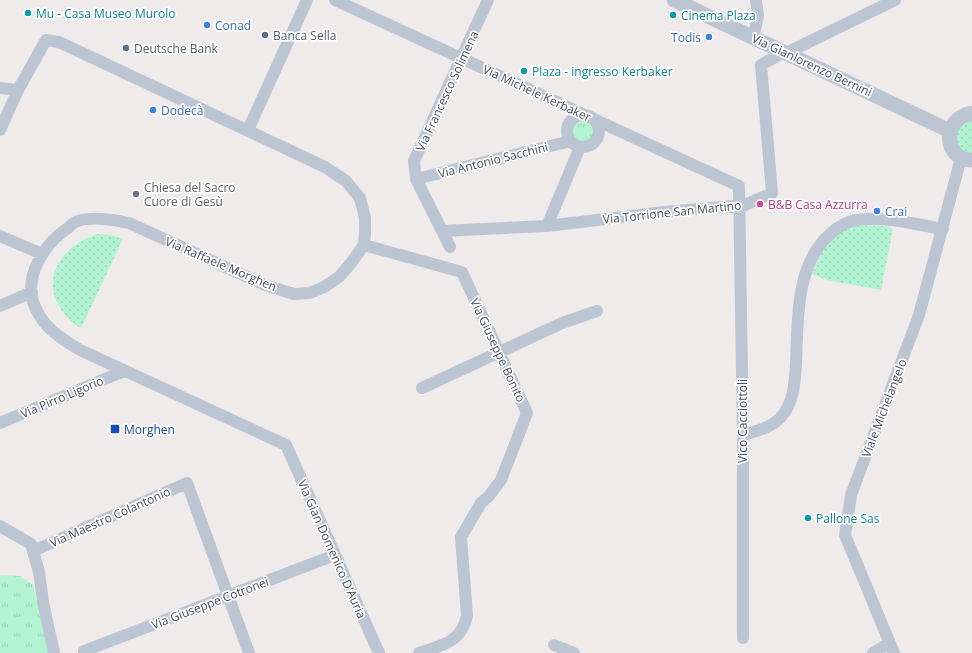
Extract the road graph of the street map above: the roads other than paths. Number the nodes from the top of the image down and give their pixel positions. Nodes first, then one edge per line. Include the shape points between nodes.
1 (307, 0) edge
2 (335, 0) edge
3 (488, 0) edge
4 (674, 0) edge
5 (756, 0) edge
6 (895, 0) edge
7 (754, 38) junction
8 (785, 53) junction
9 (462, 58) junction
10 (0, 88) edge
11 (18, 90) junction
12 (972, 113) edge
13 (591, 118) junction
14 (0, 130) edge
15 (248, 130) junction
16 (950, 131) junction
17 (575, 144) junction
18 (966, 159) edge
19 (416, 180) junction
20 (739, 186) joint
21 (740, 205) junction
22 (547, 226) junction
23 (943, 229) junction
24 (442, 231) junction
25 (0, 236) edge
26 (364, 245) junction
27 (450, 247) dead end
28 (42, 254) junction
29 (32, 292) junction
30 (0, 306) edge
31 (597, 311) dead end
32 (499, 352) junction
33 (124, 371) junction
34 (422, 388) dead end
35 (0, 423) edge
36 (743, 435) junction
37 (286, 445) joint
38 (0, 526) edge
39 (33, 551) junction
40 (335, 555) junction
41 (228, 596) junction
42 (743, 638) dead end
43 (554, 645) dead end
44 (891, 648) edge
45 (84, 651) dead end
46 (54, 653) edge
47 (249, 653) edge
48 (379, 653) edge
49 (419, 653) edge
50 (574, 653) edge
51 (873, 653) edge

1 - 15 street
2 - 9 street, Via Michele Kerbaker
3 - 9 street, Via Francesco Solimena
4 - 7 street, Via Gianlorenzo Bernini
5 - 7 street via 758,16
6 - 8 street
7 - 8 street, Via Gianlorenzo Bernini
8 - 16 street, Via Gianlorenzo Bernini
8 - 21 street, Via Torrione San Martino via 761,65 772,194
9 - 13 street, Via Michele Kerbaker
9 - 19 street, Via Francesco Solimena via 414,161
10 - 11 street
11 - 14 street
11 - 15 street via 46,40 59,42
12 - 16 street via 958,118
13 - 17 street via 578,117 570,123 567,132
13 - 17 street via 598,129 597,139 590,146
13 - 20 street, Via Michele Kerbaker
15 - 26 street via 325,167 346,181 360,198 365,218
16 - 18 street via 950,145
17 - 19 street, Via Antonio Sacchini
17 - 22 street
18 - 23 street, Viale Michelangelo
19 - 24 street, Via Francesco Solimena
20 - 21 street, Vico Cacciottoli
21 - 22 street, Via Torrione San Martino
21 - 36 street, Vico Cacciottoli
22 - 24 street, Via Torrione San Martino
23 - 36 street via 889,219 855,220 840,225 824,239 812,255 802,289 791,400 781,417 765,428
23 - 44 street, Viale Michelangelo via 919,315 851,496 845,535
24 - 27 street, Via Francesco Solimena
25 - 28 street
26 - 28 street, Via Raffaele Morghen via 339,277 310,293 294,294 265,285 129,223 110,218 78,220 56,236
26 - 32 street, Via Giuseppe Bonito via 462,272
28 - 29 street, Via Raffaele Morghen via 33,272
29 - 30 street
29 - 33 street, Via Raffaele Morghen via 35,309 51,332 80,350
31 - 32 street via 562,323
32 - 34 street
32 - 49 street, Via Giuseppe Bonito via 527,413 501,480 481,503 462,537 467,616 465,627 460,635 449,642
33 - 35 street, Via Pirro Ligorio
33 - 37 street, Via Raffaele Morghen
36 - 42 street, Vico Cacciottoli
37 - 40 street, Via Gian Domenico D'Auria
38 - 39 street via 31,544
39 - 41 street, Via Maestro Colantonio via 187,483
39 - 46 street
40 - 41 street, Via Giuseppe Cotronei
40 - 48 street, Via Gian Domenico D'Auria
41 - 45 street, Via Giuseppe Cotronei
41 - 47 street
43 - 50 street
44 - 51 street

